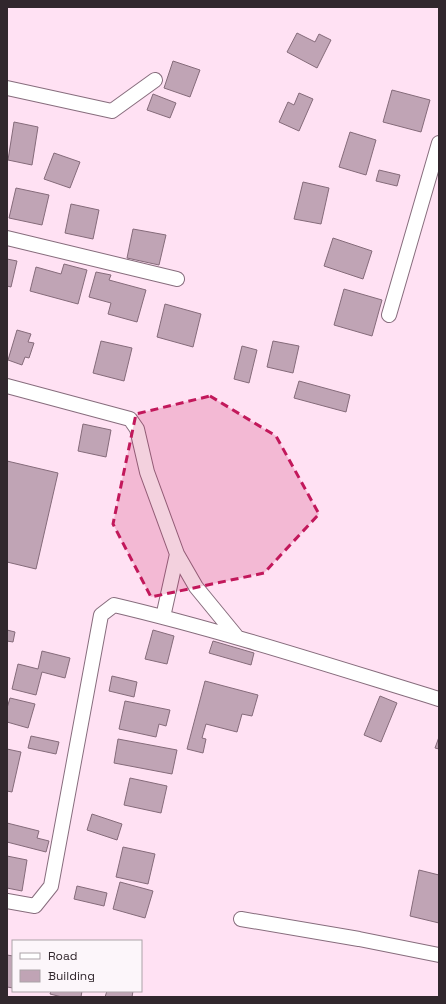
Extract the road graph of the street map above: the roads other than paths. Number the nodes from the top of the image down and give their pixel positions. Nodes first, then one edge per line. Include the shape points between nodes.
1 (155, 80) dead end
2 (7, 88) edge
3 (439, 143) edge
4 (7, 238) edge
5 (177, 279) dead end
6 (389, 315) dead end
7 (7, 386) edge
8 (177, 554) junction
9 (163, 617) junction
10 (237, 637) junction
11 (439, 699) edge
12 (7, 901) edge
13 (241, 919) dead end
14 (439, 955) edge

1 - 2 street via 112,111
3 - 6 street
4 - 5 street
7 - 8 street via 130,418 137,429 147,472
8 - 9 street
8 - 10 street via 196,587
9 - 10 street
9 - 12 street via 114,605 101,615 51,886 34,906
10 - 11 street
13 - 14 street

